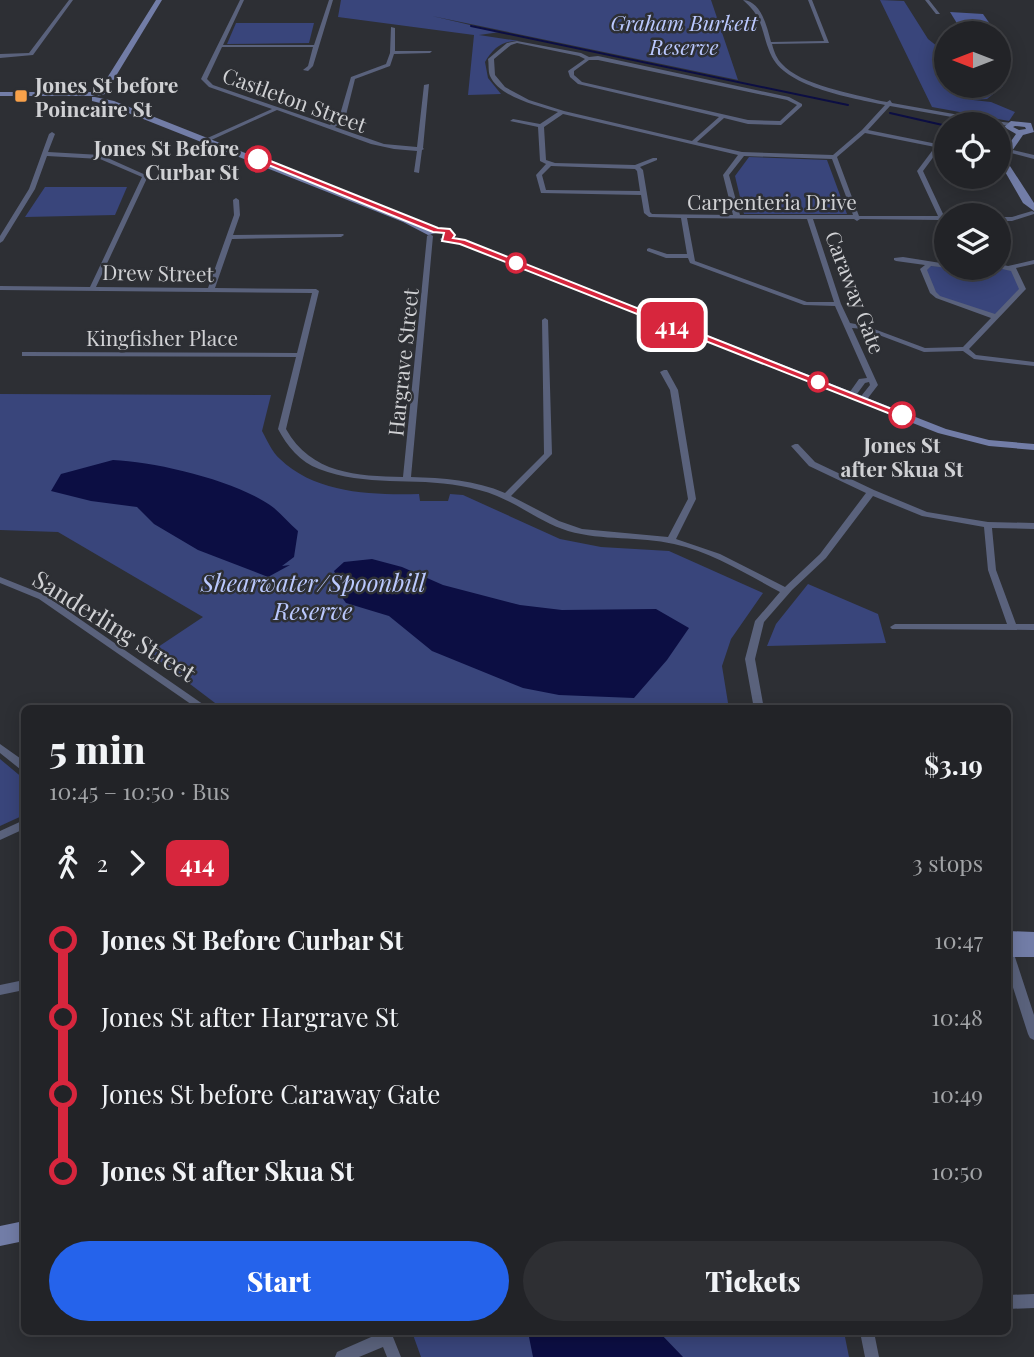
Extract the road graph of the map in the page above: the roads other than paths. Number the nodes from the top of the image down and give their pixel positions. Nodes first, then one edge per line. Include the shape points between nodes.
1 (71, 0) edge
2 (159, 0) edge
3 (242, 0) edge
4 (331, 0) edge
5 (745, 0) edge
6 (810, 0) edge
7 (927, 0) edge
8 (937, 13) dead end
9 (393, 28) dead end
10 (770, 43) junction
11 (220, 46) junction
12 (316, 46) junction
13 (430, 52) dead end
14 (392, 53) junction
15 (0, 56) edge
16 (587, 59) junction
17 (306, 70) dead end
18 (427, 85) dead end
19 (0, 94) edge
20 (96, 96) junction
21 (890, 102) junction
22 (276, 109) junction
23 (562, 112) junction
24 (937, 112) edge
25 (723, 116) junction
26 (513, 121) dead end
27 (608, 122) junction
28 (541, 126) junction
29 (331, 127) junction
30 (1011, 127) edge
31 (599, 128) dead end
32 (1030, 130) edge
33 (864, 131) junction
34 (52, 134) dead end
35 (205, 139) junction
36 (694, 142) junction
37 (934, 146) edge
38 (1011, 146) edge
39 (421, 149) junction
40 (1011, 151) edge
41 (934, 152) edge
42 (45, 154) junction
43 (742, 154) junction
44 (1034, 155) edge
45 (834, 157) junction
46 (655, 159) dead end
47 (549, 164) junction
48 (636, 167) junction
49 (417, 172) dead end
50 (1011, 176) edge
51 (1011, 188) edge
52 (643, 194) junction
53 (236, 200) dead end
54 (936, 203) edge
55 (1033, 211) edge
56 (684, 217) junction
57 (737, 218) junction
58 (934, 218) edge
59 (810, 219) junction
60 (857, 219) junction
61 (1011, 219) edge
62 (341, 235) dead end
63 (230, 237) junction
64 (438, 237) junction
65 (0, 242) edge
66 (649, 250) dead end
67 (690, 256) junction
68 (896, 259) dead end
69 (1034, 262) edge
70 (928, 266) junction
71 (934, 266) edge
72 (1011, 268) edge
73 (1011, 270) edge
74 (0, 288) edge
75 (92, 289) junction
76 (211, 290) junction
77 (838, 304) junction
78 (996, 317) junction
79 (545, 320) dead end
80 (847, 325) junction
81 (965, 349) junction
82 (25, 354) dead end
83 (299, 355) junction
84 (1034, 363) edge
85 (664, 372) dead end
86 (858, 396) junction
87 (1034, 444) edge
88 (795, 446) dead end
89 (407, 480) junction
90 (871, 492) junction
91 (506, 497) junction
92 (988, 526) junction
93 (1034, 526) edge
94 (671, 540) junction
95 (0, 580) edge
96 (785, 591) junction
97 (1012, 626) junction
98 (895, 627) dead end
99 (1034, 627) edge
100 (199, 705) edge
101 (758, 705) edge
102 (0, 748) edge
103 (21, 764) edge
104 (21, 826) edge
105 (0, 836) edge
106 (1011, 939) edge
107 (1034, 939) edge
108 (1034, 950) edge
109 (1011, 952) edge
110 (1011, 961) edge
111 (21, 986) edge
112 (0, 990) edge
113 (1034, 1034) edge
114 (21, 1232) edge
115 (0, 1236) edge
116 (1011, 1301) edge
117 (1034, 1301) edge
118 (385, 1335) edge
119 (868, 1335) edge
120 (342, 1357) edge
121 (394, 1357) edge
122 (872, 1357) edge

1 - 15 street via 33,52
2 - 20 street
3 - 11 street, Castleton Street
4 - 12 street
5 - 10 street via 758,10
6 - 10 street via 827,42
7 - 8 street
9 - 14 street
10 - 21 street via 783,70 796,78
11 - 12 street
11 - 22 street, Castleton Street via 204,79 211,86
12 - 17 street
13 - 14 street
14 - 29 street via 388,65 354,78 342,119
16 - 23 street via 517,42 491,59 492,75 503,88
16 - 25 street via 571,71 580,83
16 - 25 street via 776,96 800,105 781,123
18 - 39 street
19 - 20 street
20 - 35 street
21 - 24 street
21 - 33 street
22 - 29 street, Castleton Street
22 - 35 street
23 - 27 street
23 - 28 street
25 - 36 street
26 - 28 street
27 - 31 street
27 - 36 street
28 - 47 street via 543,161
29 - 39 street, Castleton Street via 388,149
30 - 32 street
32 - 38 street
33 - 37 street
33 - 45 street
34 - 42 street
35 - 64 street
36 - 43 street
39 - 49 street
40 - 44 street
41 - 54 street via 920,171
42 - 65 street via 32,189
42 - 75 street via 101,157 145,176
43 - 45 street
43 - 57 street via 726,175
45 - 60 street
46 - 48 street
47 - 48 street
47 - 52 street via 539,175 542,192
48 - 52 street, Carpenteria Drive
50 - 55 street
51 - 55 street via 1020,203
52 - 56 street, Carpenteria Drive via 651,216
53 - 63 street
55 - 61 street
56 - 57 street, Carpenteria Drive
56 - 67 street
57 - 59 street, Carpenteria Drive
58 - 60 street, Carpenteria Drive
59 - 60 street, Carpenteria Drive
59 - 77 street, Caraway Gate
62 - 63 street
63 - 76 street
64 - 86 street
64 - 89 street, Hargrave Street
66 - 67 street
67 - 77 street via 692,262 806,304
68 - 70 street
69 - 72 street
70 - 71 street
70 - 78 street via 923,269 938,297
73 - 78 street via 1024,289
74 - 75 street, Drew Street
75 - 76 street, Drew Street
76 - 83 street, Drew Street via 316,291
77 - 80 street, Caraway Gate
78 - 81 street
79 - 91 street via 548,454
80 - 81 street via 924,350
80 - 86 street, Caraway Gate via 874,385
81 - 84 street via 974,358
82 - 83 street, Kingfisher Place
83 - 89 street via 282,429 290,444 320,467 346,476
85 - 94 street via 674,390 692,499
86 - 87 street via 958,436 989,443
88 - 90 street via 812,464
89 - 91 street via 464,483
90 - 92 street via 925,514
90 - 96 street via 823,556
91 - 94 street via 569,529
92 - 93 street
92 - 97 street via 992,570
94 - 96 street via 696,546
95 - 100 street, Sanderling Street via 42,597
96 - 101 street via 760,621 750,659
97 - 98 street
97 - 99 street
102 - 103 street
104 - 105 street
106 - 107 street
108 - 109 street
110 - 113 street
111 - 112 street
114 - 115 street
116 - 117 street
118 - 120 street
118 - 121 street
119 - 122 street

